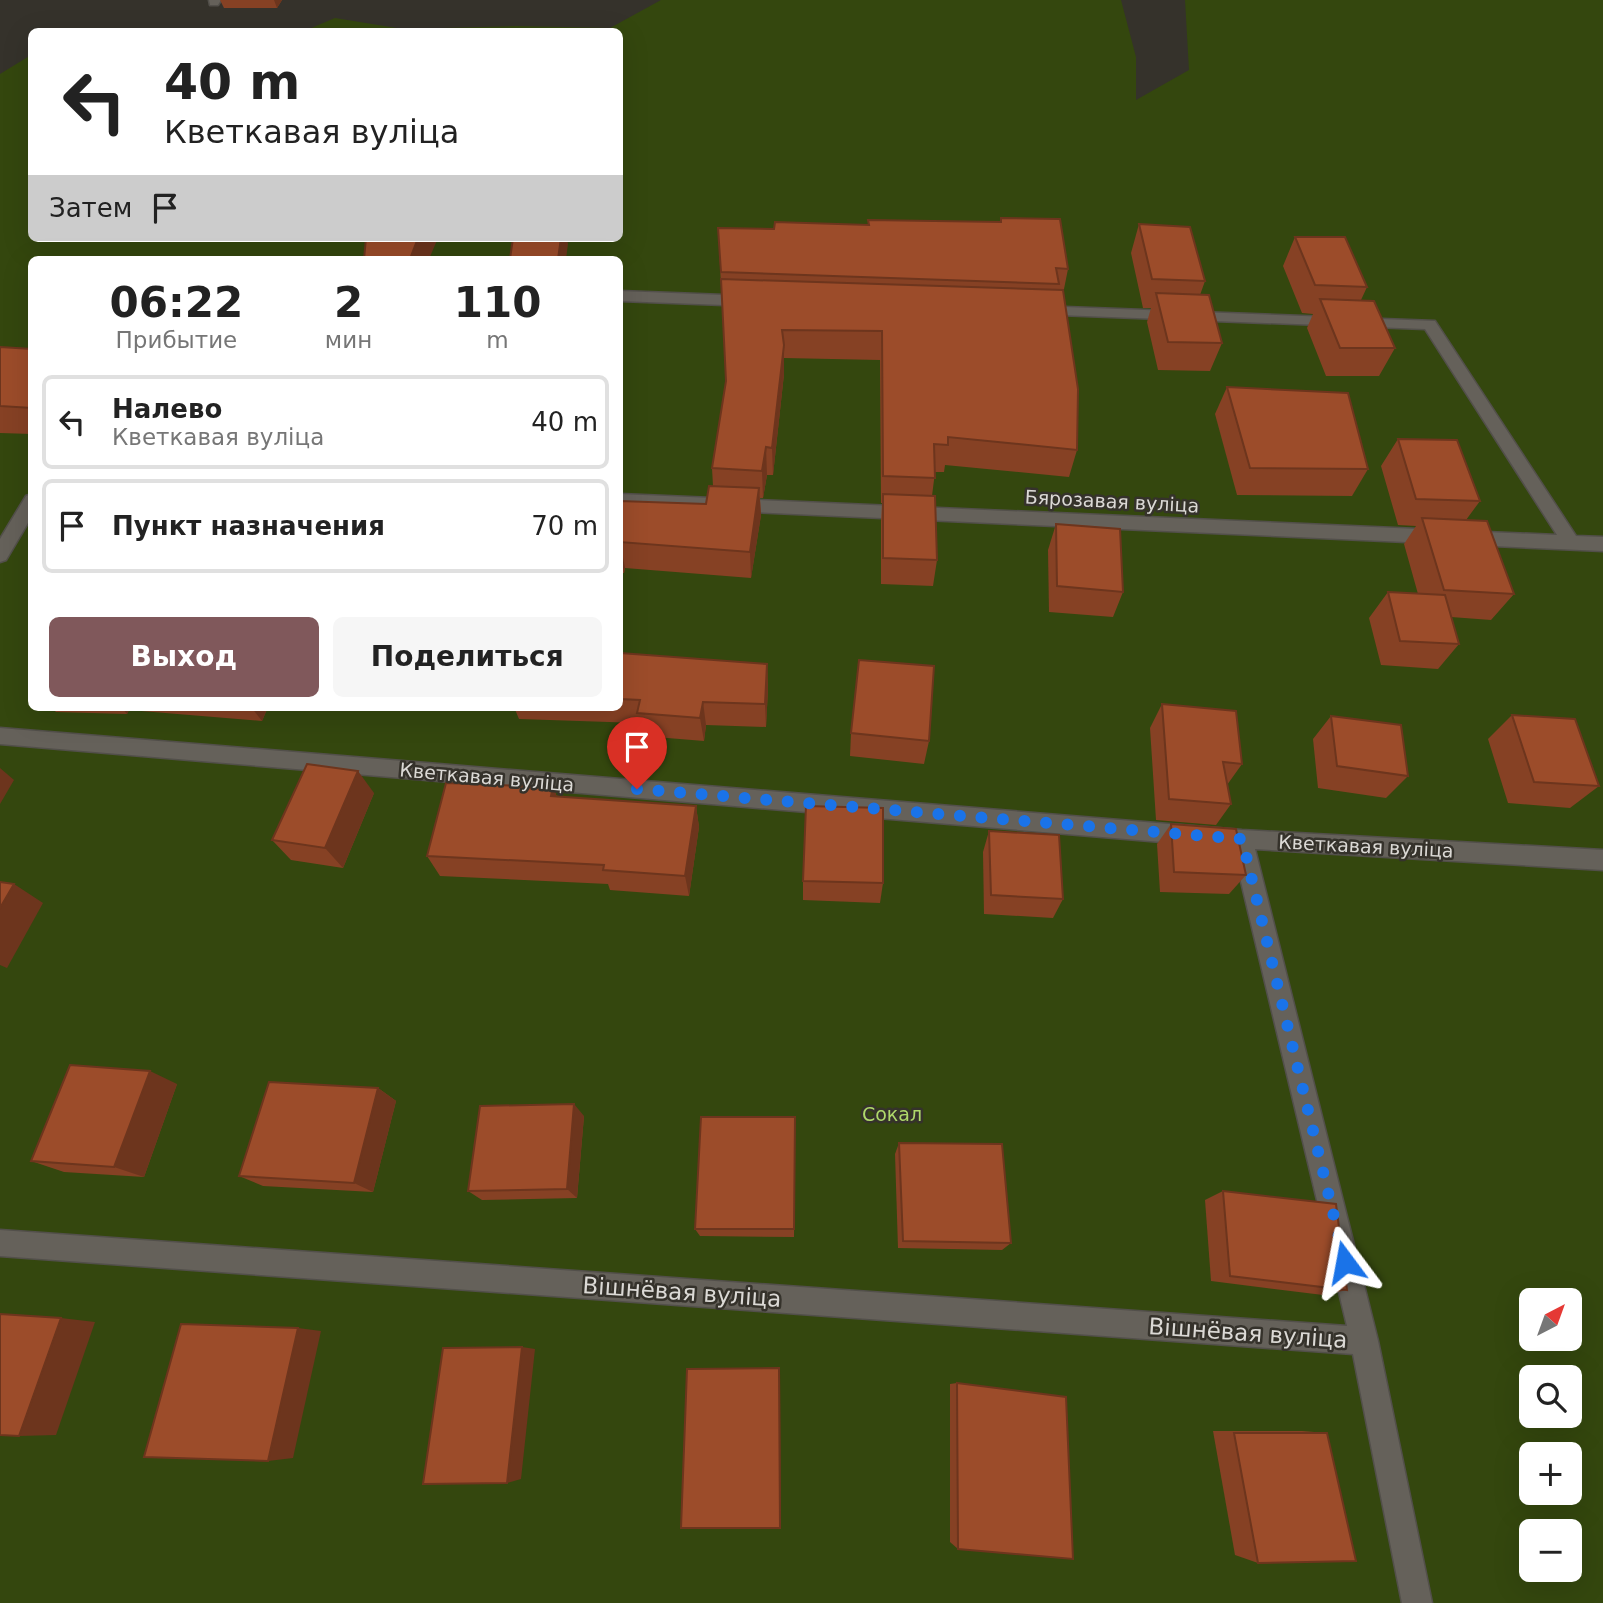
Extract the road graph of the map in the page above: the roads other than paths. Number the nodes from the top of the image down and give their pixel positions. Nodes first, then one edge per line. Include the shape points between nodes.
1 (623, 296) edge
2 (770, 302) edge
3 (1018, 310) edge
4 (623, 500) edge
5 (28, 507) edge
6 (1571, 543) junction
7 (1603, 544) edge
8 (0, 555) edge
9 (0, 736) edge
10 (1242, 839) junction
11 (1603, 860) edge
12 (0, 1243) edge
13 (1364, 1341) junction
14 (1417, 1603) edge

1 - 2 street
3 - 6 street via 1430,324
4 - 6 street, Бярозавая вуліца
5 - 8 street
6 - 7 street, Бярозавая вуліца
9 - 10 street, Кветкавая вуліца
10 - 11 street, Кветкавая вуліца
10 - 13 street
12 - 13 street, Вішнёвая вуліца
13 - 14 street

